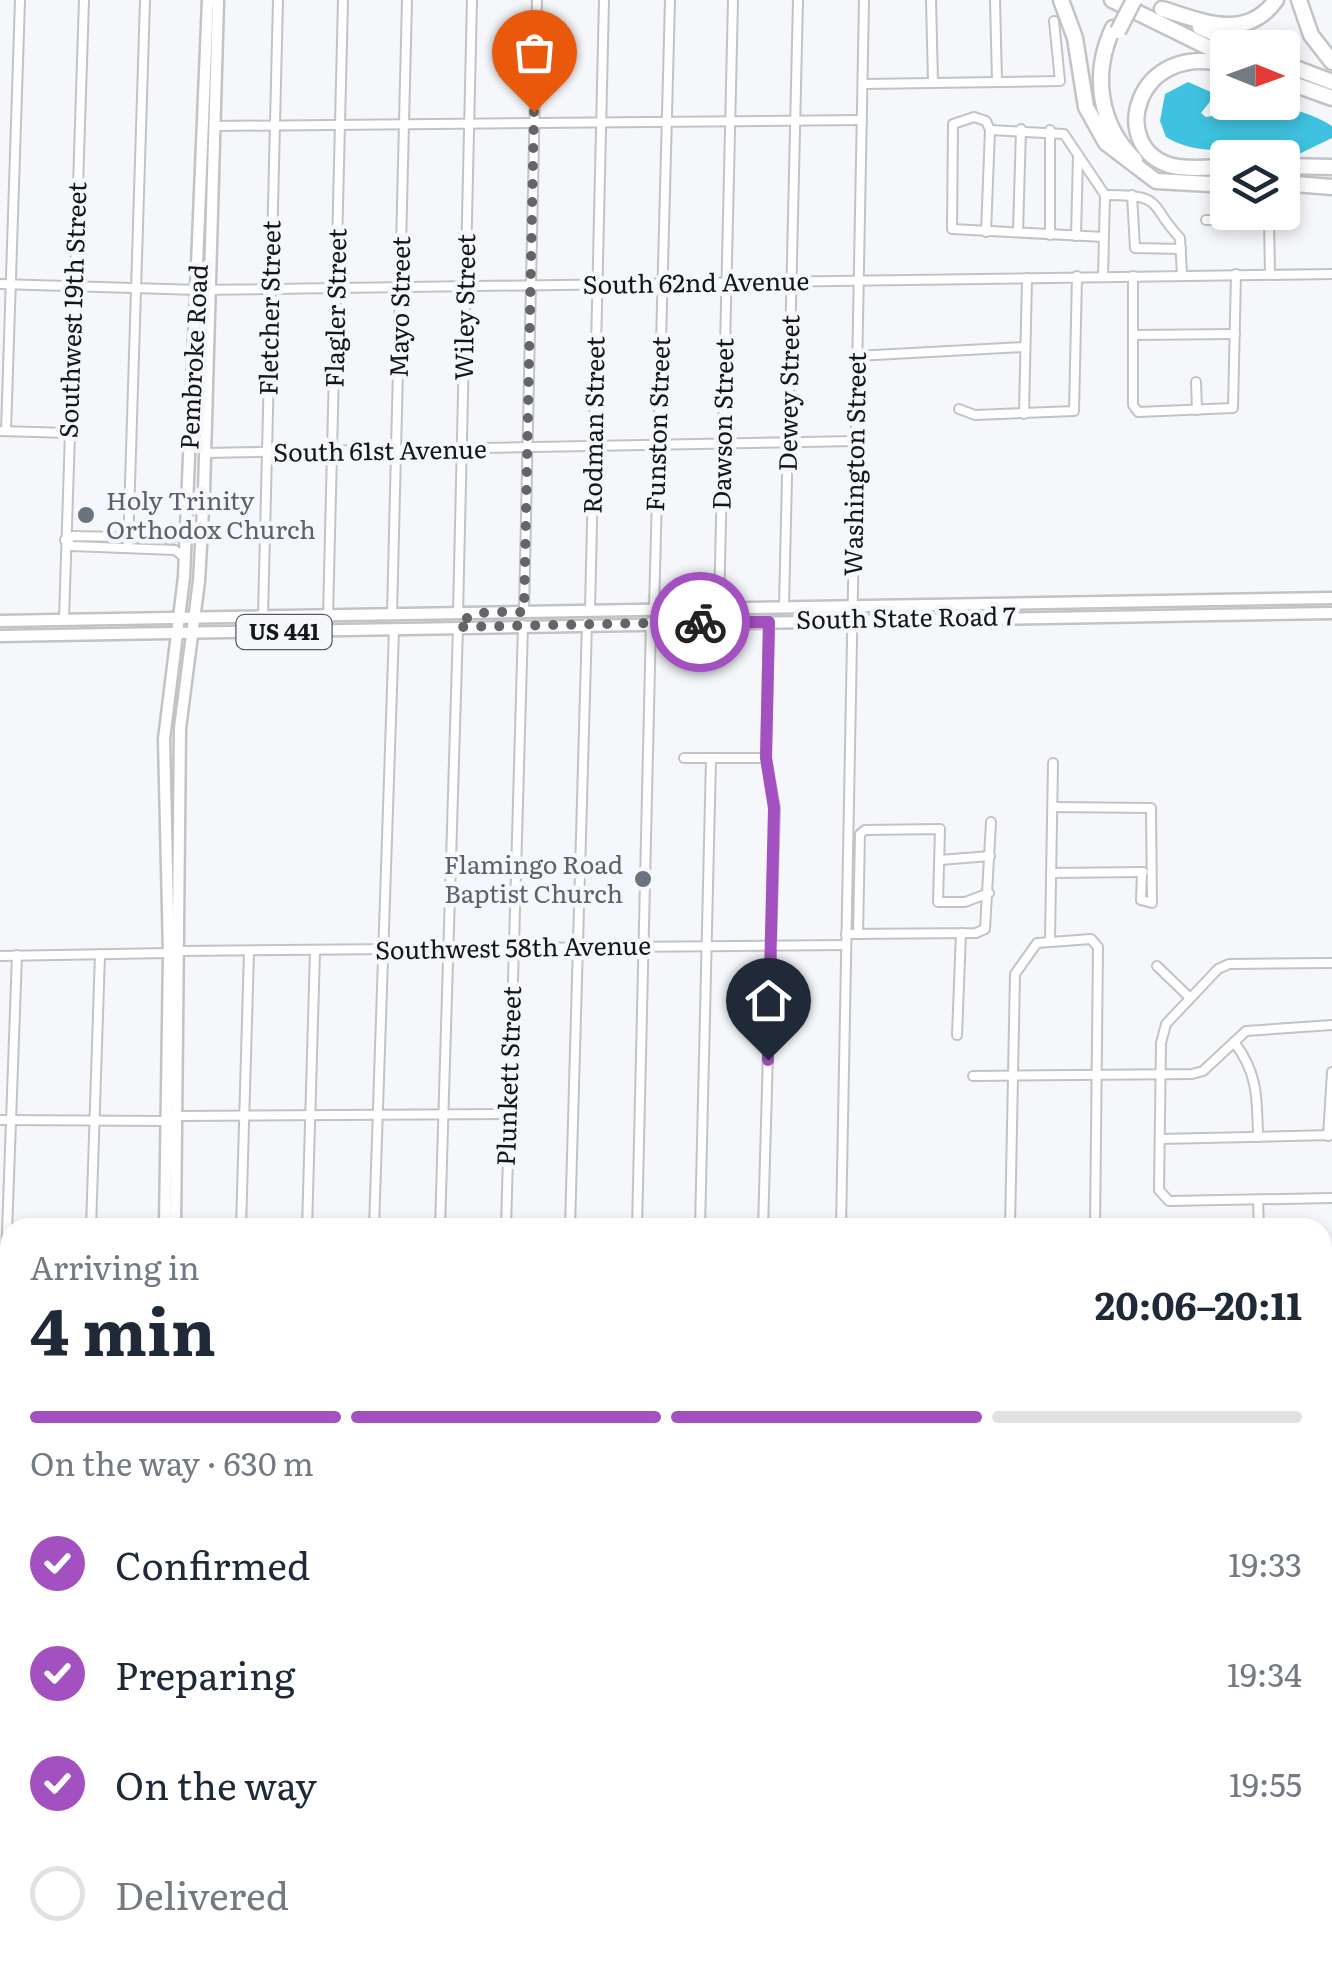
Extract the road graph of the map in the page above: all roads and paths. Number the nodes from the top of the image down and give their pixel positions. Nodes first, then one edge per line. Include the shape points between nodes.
1 (20, 0) edge
2 (84, 0) edge
3 (145, 0) edge
4 (208, 0) edge
5 (218, 0) edge
6 (278, 0) edge
7 (343, 0) edge
8 (407, 0) edge
9 (472, 0) edge
10 (537, 0) edge
11 (604, 0) edge
12 (670, 0) edge
13 (734, 0) edge
14 (798, 0) edge
15 (864, 0) edge
16 (931, 0) edge
17 (995, 0) edge
18 (1061, 0) edge
19 (1112, 0) edge
20 (1131, 0) edge
21 (1146, 0) edge
22 (1276, 0) edge
23 (1299, 0) edge
24 (1162, 9) junction
25 (1054, 21) dead end
26 (1210, 31) edge
27 (207, 34) junction
28 (1210, 48) edge
29 (1332, 62) edge
30 (1210, 64) edge
31 (1300, 70) edge
32 (997, 80) junction
33 (933, 82) junction
34 (1332, 82) edge
35 (863, 84) junction
36 (1300, 87) edge
37 (1332, 98) edge
38 (795, 117) junction
39 (731, 118) junction
40 (668, 119) junction
41 (600, 120) junction
42 (862, 120) junction
43 (534, 122) junction
44 (470, 123) junction
45 (404, 124) junction
46 (341, 125) junction
47 (214, 126) junction
48 (275, 126) junction
49 (1021, 129) junction
50 (990, 130) junction
51 (1050, 130) junction
52 (1078, 153) junction
53 (1300, 167) edge
54 (1332, 170) edge
55 (1210, 173) edge
56 (1300, 173) edge
57 (1210, 175) edge
58 (1210, 177) edge
59 (1300, 185) edge
60 (1332, 187) edge
61 (1105, 194) junction
62 (1132, 195) junction
63 (1206, 220) dead end
64 (986, 232) junction
65 (1018, 232) junction
66 (1050, 235) junction
67 (1076, 236) junction
68 (1104, 237) junction
69 (1182, 249) junction
70 (1236, 274) junction
71 (1270, 274) junction
72 (1332, 274) edge
73 (1182, 275) junction
74 (1077, 276) junction
75 (1133, 276) junction
76 (1103, 277) junction
77 (1027, 278) junction
78 (792, 281) junction
79 (858, 281) junction
80 (727, 282) junction
81 (663, 283) junction
82 (5, 284) edge
83 (597, 284) junction
84 (531, 285) junction
85 (73, 286) junction
86 (465, 286) junction
87 (336, 288) junction
88 (400, 288) junction
89 (136, 290) junction
90 (203, 290) junction
91 (270, 290) junction
92 (1235, 334) junction
93 (1133, 335) junction
94 (1024, 347) junction
95 (856, 356) junction
96 (194, 375) junction
97 (1196, 382) dead end
98 (959, 410) dead end
99 (1197, 410) junction
100 (1024, 414) junction
101 (3, 431) edge
102 (69, 433) junction
103 (856, 441) junction
104 (723, 444) junction
105 (787, 444) junction
106 (658, 445) junction
107 (594, 447) junction
108 (528, 449) junction
109 (461, 450) junction
110 (397, 451) junction
111 (332, 452) junction
112 (267, 453) junction
113 (204, 454) junction
114 (186, 528) junction
115 (128, 538) junction
116 (66, 540) junction
117 (128, 548) junction
118 (185, 558) junction
119 (1332, 598) edge
120 (1038, 602) junction
121 (852, 606) junction
122 (784, 607) junction
123 (674, 608) junction
124 (719, 608) junction
125 (654, 609) junction
126 (590, 610) junction
127 (524, 612) junction
128 (1332, 613) edge
129 (392, 614) junction
130 (458, 614) junction
131 (476, 614) junction
132 (263, 616) junction
133 (328, 616) junction
134 (1019, 616) junction
135 (179, 618) junction
136 (194, 618) junction
137 (64, 619) junction
138 (852, 619) junction
139 (0, 621) edge
140 (636, 621) junction
141 (651, 622) junction
142 (769, 622) junction
143 (586, 623) junction
144 (523, 626) junction
145 (458, 627) junction
146 (441, 628) junction
147 (394, 629) junction
148 (176, 633) junction
149 (192, 633) junction
150 (0, 636) edge
151 (684, 758) dead end
152 (711, 758) junction
153 (766, 758) junction
154 (1053, 762) dead end
155 (1053, 807) junction
156 (990, 822) dead end
157 (990, 856) junction
158 (940, 860) junction
159 (1142, 872) junction
160 (1153, 872) junction
161 (1051, 873) junction
162 (989, 892) junction
163 (962, 933) junction
164 (846, 934) junction
165 (858, 934) junction
166 (1050, 939) junction
167 (707, 944) junction
168 (846, 945) junction
169 (642, 946) junction
170 (772, 946) junction
171 (513, 948) junction
172 (579, 948) junction
173 (450, 949) junction
174 (384, 950) junction
175 (316, 951) junction
176 (174, 952) junction
177 (249, 952) junction
178 (100, 954) junction
179 (17, 955) junction
180 (0, 956) edge
181 (1332, 963) edge
182 (1156, 966) dead end
183 (1190, 996) junction
184 (1332, 1025) edge
185 (957, 1035) dead end
186 (1234, 1042) junction
187 (168, 1058) junction
188 (1332, 1072) edge
189 (1098, 1074) junction
190 (973, 1076) dead end
191 (1012, 1076) junction
192 (1160, 1076) junction
193 (507, 1114) junction
194 (442, 1115) junction
195 (180, 1116) junction
196 (310, 1116) junction
197 (376, 1116) junction
198 (244, 1117) junction
199 (0, 1120) edge
200 (11, 1120) junction
201 (94, 1121) junction
202 (167, 1121) junction
203 (1330, 1136) edge
204 (1258, 1137) junction
205 (1160, 1139) junction
206 (176, 1171) junction
207 (1332, 1198) edge
208 (1258, 1200) junction
209 (8, 1218) edge
210 (91, 1218) edge
211 (165, 1218) edge
212 (175, 1218) edge
213 (241, 1218) edge
214 (307, 1218) edge
215 (374, 1218) edge
216 (440, 1218) edge
217 (506, 1218) edge
218 (570, 1218) edge
219 (637, 1218) edge
220 (700, 1218) edge
221 (763, 1218) edge
222 (841, 1218) edge
223 (1010, 1218) edge
224 (1096, 1218) edge
225 (1259, 1218) edge

1 - 82 street
2 - 85 street, Southwest 19th Street
3 - 89 street
4 - 27 main road, Pembroke Road
5 - 47 main road, Pembroke Road
6 - 48 street, Fletcher Street
7 - 46 street, Flagler Street
8 - 45 street, Mayo Street
9 - 44 street, Wiley Street
10 - 43 street
11 - 41 street, Rodman Street
12 - 40 street, Funston Street
13 - 39 street, Dawson Street
14 - 38 street, Dewey Street
15 - 35 street, Washington Street
16 - 33 street
17 - 32 street
18 - 58 highway via 1075,38 1086,108 1106,143 1156,181
19 - 28 highway
20 - 57 highway, bridge via 1107,61 1115,121 1136,155 1175,172
21 - 24 highway
22 - 24 highway via 1258,19 1228,26
23 - 29 highway via 1311,35
24 - 26 highway
25 - 32 street via 1060,80
27 - 47 main road via 208,114
27 - 90 main road, Pembroke Road
30 - 55 highway via 1183,62 1158,73 1140,98 1137,126 1161,161
31 - 34 highway
32 - 33 street
33 - 35 street
35 - 42 street, Washington Street
36 - 37 highway
38 - 39 street
38 - 42 street
38 - 78 street, Dewey Street
39 - 40 street
39 - 80 street, Dawson Street
40 - 41 street
40 - 81 street, Funston Street
41 - 43 street
41 - 83 street, Rodman Street
42 - 79 street, Washington Street
43 - 44 street
43 - 84 street
44 - 45 street
44 - 86 street, Wiley Street
45 - 46 street
45 - 88 street, Mayo Street
46 - 48 street
46 - 87 street, Flagler Street
47 - 48 street
47 - 90 main road, Pembroke Road
48 - 91 street, Fletcher Street
49 - 50 street
49 - 51 street
49 - 65 street
50 - 64 street
50 - 64 street via 974,117 953,124 952,228
51 - 52 street via 1064,134
51 - 66 street
52 - 61 street
52 - 67 street
53 - 54 highway
54 - 56 highway
59 - 60 highway
61 - 62 street
61 - 68 street
62 - 69 street via 1163,211
62 - 69 street via 1135,248
63 - 71 street via 1269,220
64 - 65 street
65 - 66 street
66 - 67 street
67 - 68 street
68 - 76 street
69 - 73 street
70 - 71 street, South 62nd Avenue
70 - 73 street, South 62nd Avenue
70 - 92 street
71 - 72 street, South 62nd Avenue
73 - 75 street, South 62nd Avenue
74 - 76 street, South 62nd Avenue
74 - 77 street, South 62nd Avenue
74 - 100 street via 1074,411
75 - 76 street, South 62nd Avenue
75 - 93 street
77 - 79 street, South 62nd Avenue
77 - 94 street
78 - 79 street, South 62nd Avenue
78 - 80 street, South 62nd Avenue
78 - 105 street, Dewey Street
79 - 95 street, Washington Street
80 - 81 street, South 62nd Avenue
80 - 104 street, Dawson Street
81 - 83 street, South 62nd Avenue
81 - 106 street, Funston Street
82 - 85 street, South 62nd Avenue
82 - 101 street
83 - 84 street, South 62nd Avenue
83 - 107 street, Rodman Street
84 - 86 street, South 62nd Avenue
84 - 108 street
85 - 89 street, South 62nd Avenue
85 - 102 street, Southwest 19th Street
86 - 88 street, South 62nd Avenue
86 - 109 street, Wiley Street
87 - 88 street, South 62nd Avenue
87 - 91 street, South 62nd Avenue
87 - 111 street, Flagler Street
88 - 110 street, Mayo Street
89 - 90 street, South 62nd Avenue
89 - 115 street
90 - 91 street, South 62nd Avenue
90 - 96 main road, Pembroke Road
90 - 113 main road, Pembroke Road
91 - 112 street, Fletcher Street
92 - 93 street
92 - 99 street via 1233,408
93 - 99 street via 1134,411
94 - 95 street
94 - 100 street
95 - 103 street, Washington Street
96 - 113 main road via 194,441
96 - 114 main road, Pembroke Road
97 - 99 street
98 - 100 street
101 - 102 street
102 - 116 street, Southwest 19th Street
103 - 105 street, South 61st Avenue
103 - 121 street, Washington Street
104 - 105 street, South 61st Avenue
104 - 106 street, South 61st Avenue
104 - 124 street, Dawson Street
105 - 122 street, Dewey Street
106 - 107 street, South 61st Avenue
106 - 125 street, Funston Street
107 - 108 street, South 61st Avenue
107 - 126 street, Rodman Street
108 - 109 street, South 61st Avenue
108 - 127 street
109 - 110 street, South 61st Avenue
109 - 130 street, Wiley Street
110 - 111 street, South 61st Avenue
110 - 129 street, Mayo Street
111 - 112 street, South 61st Avenue
111 - 133 street, Flagler Street
112 - 113 street, South 61st Avenue
112 - 132 street, Fletcher Street
113 - 136 main road, Pembroke Road
114 - 115 street via 172,538
114 - 118 main road, Pembroke Road
115 - 116 street
115 - 117 street
116 - 117 street via 72,546
116 - 137 street, Southwest 19th Street
117 - 118 street via 175,550
118 - 135 main road, Pembroke Road
119 - 120 main road, South State Road 7 / US 441
120 - 121 main road, South State Road 7 / US 441
120 - 134 main road
121 - 122 main road, South State Road 7 / US 441
121 - 138 street, Washington Street
122 - 124 main road, South State Road 7 / US 441
123 - 124 main road, South State Road 7 / US 441
123 - 125 main road, South State Road 7 / US 441
123 - 141 main road
125 - 126 main road, South State Road 7 / US 441
125 - 140 main road
126 - 127 main road, South State Road 7 / US 441
127 - 131 main road, South State Road 7 / US 441
128 - 134 main road, South State Road 7 / US 441
129 - 130 main road, South State Road 7 / US 441
129 - 133 main road, South State Road 7 / US 441
130 - 131 main road, South State Road 7 / US 441
130 - 146 main road
131 - 145 main road
132 - 133 main road, South State Road 7 / US 441
132 - 136 main road, South State Road 7 / US 441
134 - 138 main road, South State Road 7 / US 441
135 - 136 main road, South State Road 7 / US 441
135 - 137 main road, South State Road 7 / US 441
135 - 148 main road, Pembroke Road
136 - 149 main road, Pembroke Road
137 - 139 main road, South State Road 7 / US 441
138 - 142 main road, South State Road 7 / US 441
138 - 164 street, Washington Street
140 - 141 main road, South State Road 7 / US 441
140 - 143 main road, South State Road 7 / US 441
141 - 142 main road, South State Road 7 / US 441
141 - 169 street
142 - 153 street
143 - 144 main road, South State Road 7 / US 441
143 - 172 street
144 - 145 main road, South State Road 7 / US 441
144 - 171 street, Plunkett Street
145 - 146 main road, South State Road 7 / US 441
145 - 173 street
146 - 147 main road, South State Road 7 / US 441
147 - 149 main road, South State Road 7 / US 441
147 - 174 street
148 - 149 main road, South State Road 7 / US 441
148 - 150 main road, South State Road 7 / US 441
148 - 176 main road, Pembroke Road via 164,739
149 - 176 main road, Pembroke Road via 180,728
151 - 152 street
152 - 153 street
152 - 167 street
153 - 170 street via 774,808
154 - 155 street
155 - 160 street via 1151,808
155 - 161 street
156 - 157 street
157 - 158 street
157 - 162 street
158 - 162 street via 938,902 964,902
158 - 165 street via 940,829 860,834
159 - 160 street
159 - 160 street via 1141,900 1152,903
159 - 161 street
161 - 166 street
162 - 163 street via 988,921 976,933
163 - 165 street
163 - 185 street
164 - 165 street
164 - 168 street, Washington Street
166 - 189 street via 1091,938 1098,947
166 - 191 street via 1026,953 1014,974
167 - 169 street, Southwest 58th Avenue
167 - 170 street, Southwest 58th Avenue
167 - 220 street
168 - 170 street, Southwest 58th Avenue
168 - 222 street, Washington Street
169 - 172 street, Southwest 58th Avenue
169 - 219 street
170 - 221 street
171 - 172 street, Southwest 58th Avenue
171 - 173 street, Southwest 58th Avenue
171 - 193 street, Plunkett Street
172 - 218 street
173 - 174 street, Southwest 58th Avenue
173 - 194 street
174 - 175 street, Southwest 58th Avenue
174 - 197 street
175 - 177 street, Southwest 58th Avenue
175 - 196 street
176 - 177 street, Southwest 58th Avenue
176 - 178 street, Southwest 58th Avenue
176 - 187 main road
176 - 195 main road
177 - 198 street
178 - 179 street, Southwest 58th Avenue
178 - 201 street
179 - 180 street, Southwest 58th Avenue
179 - 200 street
181 - 183 street via 1230,964
182 - 183 street
183 - 192 street via 1166,1024
184 - 186 street via 1256,1027
186 - 192 street via 1203,1071
186 - 204 street via 1256,1080
187 - 195 main road
187 - 202 main road
188 - 203 street
189 - 191 street
189 - 192 street
189 - 224 street
190 - 191 street
191 - 223 street
192 - 205 street
193 - 194 street
193 - 217 street, Plunkett Street
194 - 197 street
194 - 216 street
195 - 198 street
195 - 206 main road
196 - 197 street
196 - 198 street
196 - 214 street
197 - 215 street
198 - 213 street
199 - 200 street
200 - 201 street
200 - 209 street
201 - 202 street
201 - 210 street
202 - 206 main road via 174,1130
202 - 211 main road
203 - 204 street
204 - 205 street
205 - 208 street via 1162,1197
206 - 212 main road
207 - 208 street
208 - 225 street

